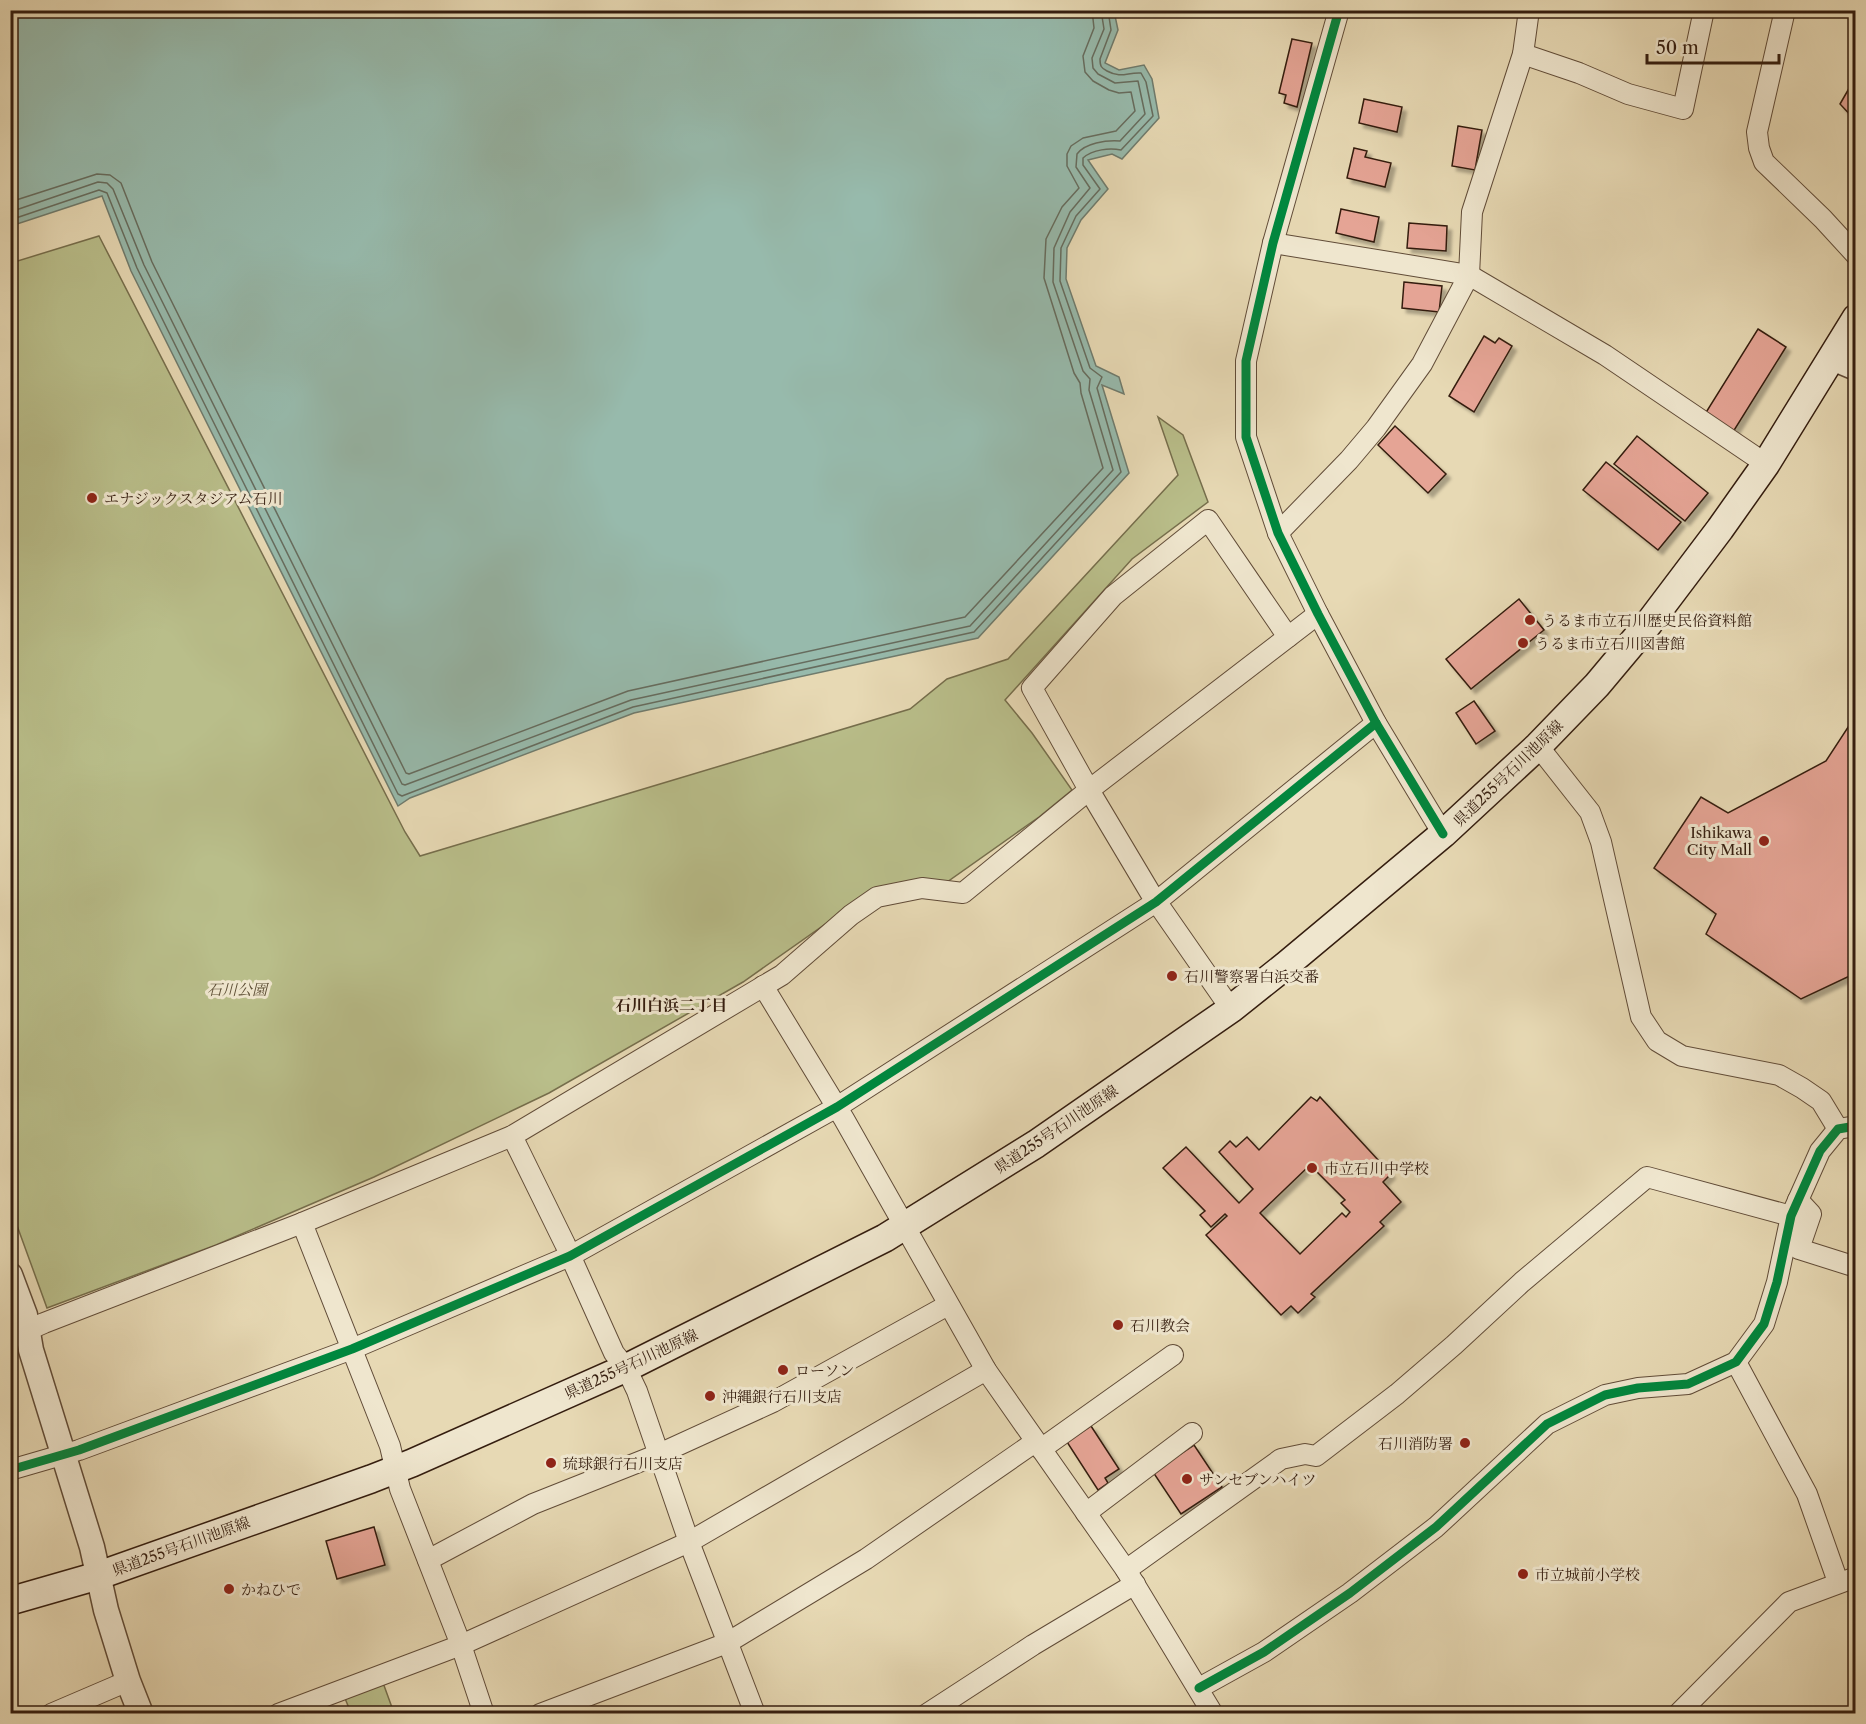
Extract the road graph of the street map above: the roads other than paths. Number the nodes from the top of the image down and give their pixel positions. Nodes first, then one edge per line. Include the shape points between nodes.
1 (1339, 10) edge
2 (1529, 10) edge
3 (1704, 10) edge
4 (1785, 10) edge
5 (1523, 54) junction
6 (1274, 243) junction
7 (1856, 255) edge
8 (1469, 275) junction
9 (1856, 318) edge
10 (1844, 363) edge
11 (1766, 464) junction
12 (1278, 533) junction
13 (1318, 614) junction
14 (1287, 637) junction
15 (1376, 723) junction
16 (1538, 746) junction
17 (1089, 790) junction
18 (1443, 834) junction
19 (1156, 902) junction
20 (763, 986) junction
21 (1231, 1009) junction
22 (837, 1107) junction
23 (1847, 1128) edge
24 (512, 1136) junction
25 (1795, 1208) junction
26 (302, 1223) junction
27 (904, 1226) junction
28 (570, 1256) junction
29 (1856, 1267) edge
30 (10, 1275) edge
31 (948, 1305) junction
32 (19, 1334) edge
33 (352, 1349) junction
34 (1173, 1355) dead end
35 (1736, 1362) junction
36 (626, 1368) junction
37 (986, 1370) junction
38 (1192, 1433) dead end
39 (1038, 1446) junction
40 (658, 1454) junction
41 (63, 1455) junction
42 (395, 1469) junction
43 (10, 1470) edge
44 (1086, 1513) junction
45 (689, 1542) junction
46 (428, 1560) junction
47 (97, 1576) junction
48 (1130, 1577) junction
49 (1847, 1580) edge
50 (10, 1601) edge
51 (727, 1643) junction
52 (461, 1644) junction
53 (128, 1681) junction
54 (1199, 1688) junction
55 (51, 1713) edge
56 (141, 1713) edge
57 (278, 1713) edge
58 (484, 1713) edge
59 (540, 1713) edge
60 (755, 1713) edge
61 (927, 1713) edge
62 (1213, 1713) edge
63 (1678, 1713) edge

1 - 6 street
2 - 5 street
3 - 5 street via 1683,109 1628,94
4 - 7 street via 1758,124 1759,148 1773,172
5 - 8 street via 1473,212
6 - 8 street
6 - 12 street via 1246,361 1246,437
8 - 11 street via 1605,355
8 - 12 street via 1422,364 1376,428
9 - 10 main road, 県道255号石川池原線
10 - 11 main road, 県道255号石川池原線
11 - 16 main road, 県道255号石川池原線 via 1649,623
12 - 13 street
13 - 14 street
13 - 15 street
14 - 17 street
14 - 17 street via 1208,520 1113,596 1032,688
15 - 18 street
15 - 19 street
16 - 18 main road, 県道255号石川池原線
16 - 23 street via 1590,812 1601,842 1641,1017 1657,1041 1682,1056 1779,1075 1821,1101
17 - 19 street
17 - 20 street via 963,893 922,888 877,897 782,975
18 - 21 main road, 県道255号石川池原線
19 - 21 street
19 - 22 street
20 - 22 street
20 - 24 street
21 - 27 main road, 県道255号石川池原線 via 1036,1144
22 - 27 street
22 - 28 street
23 - 25 street via 1820,1151
24 - 26 street
24 - 28 street
25 - 29 street via 1811,1214 1799,1249
25 - 35 street via 1764,1324
25 - 48 street via 1647,1177 1397,1394 1316,1456 1305,1454 1281,1460
26 - 32 street
26 - 33 street
27 - 31 street
27 - 36 main road, 県道255号石川池原線
28 - 33 street
28 - 36 street via 614,1353
30 - 32 street via 25,1314
31 - 37 street
31 - 40 street via 773,1402
32 - 41 street via 31,1350
33 - 41 street
33 - 42 street via 390,1446
34 - 39 street
35 - 49 street via 1807,1494
35 - 54 street via 1688,1384 1605,1395 1547,1424 1436,1527 1350,1593 1264,1652
36 - 40 street
36 - 42 main road, 県道255号石川池原線
37 - 39 street
37 - 45 street
38 - 44 street
39 - 44 street
39 - 51 street via 866,1559
40 - 45 street
40 - 46 street via 533,1504
41 - 43 street
41 - 47 street via 92,1547
42 - 46 street
42 - 47 main road, 県道255号石川池原線
44 - 48 street
45 - 51 street
45 - 52 street
46 - 52 street
47 - 50 main road, 県道255号石川池原線
47 - 53 street
48 - 54 street
48 - 61 street
49 - 63 street via 1789,1602
51 - 59 street
51 - 60 street
52 - 57 street
52 - 58 street
53 - 55 street
53 - 56 street
54 - 62 street

